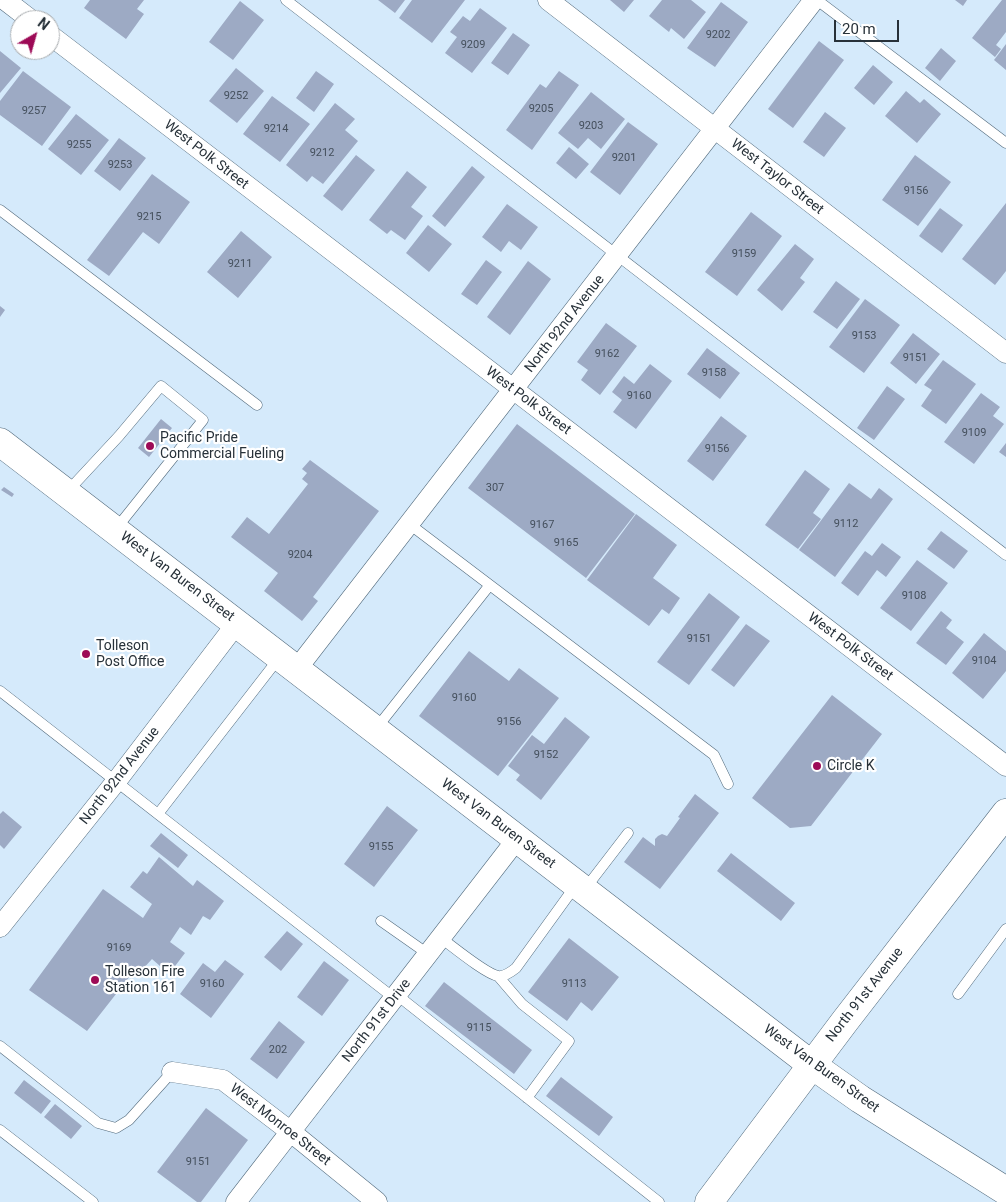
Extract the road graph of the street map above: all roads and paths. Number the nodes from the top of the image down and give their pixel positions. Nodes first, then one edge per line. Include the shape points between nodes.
1 (5, 0) edge
2 (286, 0) edge
3 (548, 0) edge
4 (815, 0) edge
5 (18, 10) edge
6 (60, 43) edge
7 (716, 129) junction
8 (1006, 144) edge
9 (0, 210) edge
10 (618, 255) junction
11 (1006, 353) edge
12 (514, 390) junction
13 (257, 405) dead end
14 (0, 442) edge
15 (67, 493) junction
16 (408, 524) junction
17 (115, 530) junction
18 (1006, 555) edge
19 (489, 586) junction
20 (237, 623) junction
21 (288, 663) junction
22 (0, 691) edge
23 (375, 730) junction
24 (1006, 766) edge
25 (117, 781) junction
26 (728, 784) dead end
27 (1006, 812) edge
28 (158, 814) junction
29 (628, 833) dead end
30 (516, 839) junction
31 (580, 887) junction
32 (3, 917) edge
33 (381, 921) dead end
34 (1006, 929) edge
35 (441, 938) junction
36 (428, 954) junction
37 (498, 976) junction
38 (958, 994) dead end
39 (395, 996) junction
40 (0, 1046) edge
41 (812, 1065) junction
42 (172, 1072) joint
43 (527, 1098) junction
44 (0, 1130) edge
45 (291, 1132) junction
46 (999, 1190) edge
47 (93, 1202) edge
48 (236, 1202) edge
49 (377, 1202) edge
50 (659, 1202) edge
51 (709, 1202) edge

1 - 5 street
2 - 10 lane
3 - 7 street, West Taylor Street
4 - 7 street, North 92nd Avenue
4 - 8 lane
6 - 12 street, West Polk Street
7 - 10 street, North 92nd Avenue
7 - 11 street, West Taylor Street
9 - 13 lane
10 - 12 street, North 92nd Avenue
10 - 18 lane
12 - 16 street, North 92nd Avenue
12 - 24 street, West Polk Street
14 - 15 main road, West Van Buren Street
15 - 17 main road, West Van Buren Street
15 - 17 lane via 161,386 203,420
16 - 19 lane
16 - 21 street, North 92nd Avenue
17 - 20 main road, West Van Buren Street
19 - 23 lane
19 - 26 lane via 714,755
20 - 21 main road, West Van Buren Street
20 - 25 street, North 92nd Avenue
21 - 23 main road, West Van Buren Street
21 - 28 lane
22 - 25 lane
23 - 30 main road, West Van Buren Street
25 - 28 lane
25 - 32 street, North 92nd Avenue
27 - 41 main road, North 91st Avenue
28 - 39 lane
29 - 31 lane
30 - 31 main road, West Van Buren Street
30 - 35 street, North 91st Drive
31 - 37 lane via 516,968
31 - 41 main road, West Van Buren Street
33 - 36 lane
34 - 38 lane
35 - 36 street, North 91st Drive
35 - 37 lane
36 - 39 street, North 91st Drive
37 - 43 lane via 522,1004 569,1042
39 - 43 lane
39 - 45 street, North 91st Drive
40 - 42 lane via 98,1122 116,1128 129,1120
41 - 46 main road, West Van Buren Street
41 - 51 main road, North 91st Avenue
42 - 45 street, West Monroe Street via 223,1080
43 - 50 lane
44 - 47 lane
45 - 48 street, North 91st Drive
45 - 49 street, West Monroe Street

